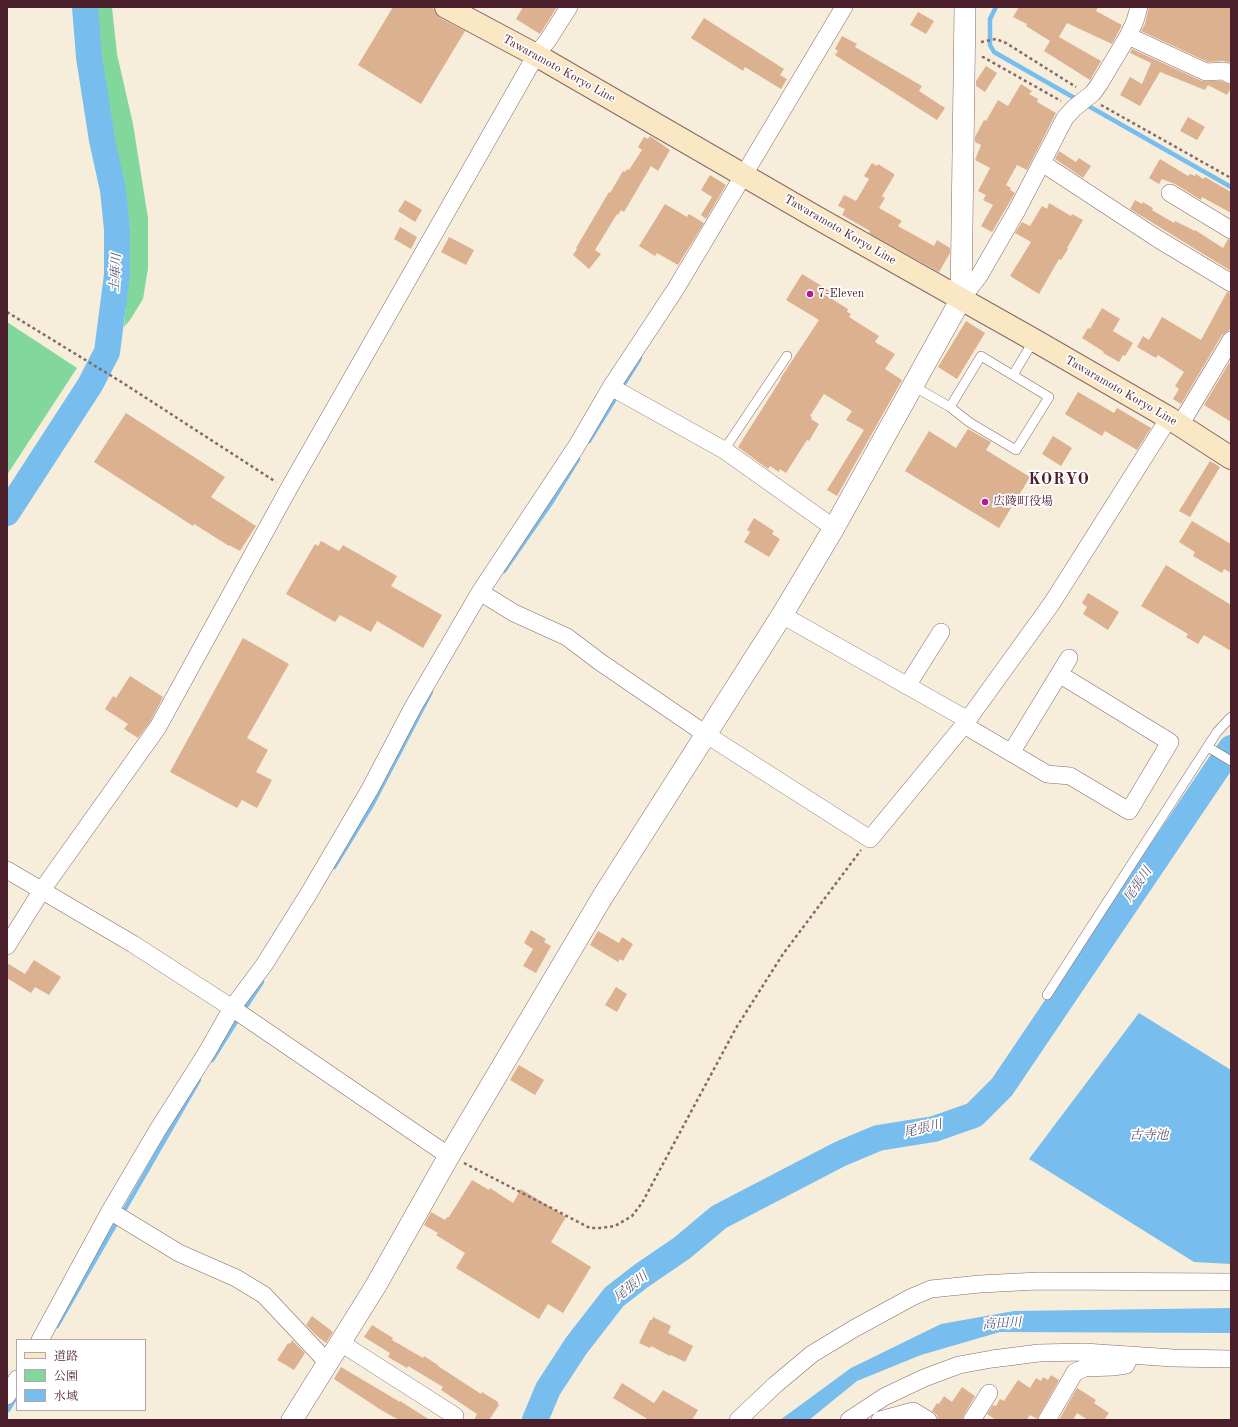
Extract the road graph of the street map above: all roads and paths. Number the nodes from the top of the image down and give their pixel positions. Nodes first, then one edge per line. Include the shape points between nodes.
1 (446, 7) edge
2 (569, 7) edge
3 (844, 7) edge
4 (966, 7) edge
5 (1139, 7) edge
6 (1128, 36) junction
7 (536, 55) junction
8 (1231, 75) edge
9 (1087, 98) junction
10 (1074, 108) junction
11 (1042, 163) junction
12 (743, 175) junction
13 (1231, 178) edge
14 (1170, 193) dead end
15 (1231, 230) edge
16 (1231, 283) edge
17 (962, 299) junction
18 (7, 312) edge
19 (1034, 340) junction
20 (1231, 340) edge
21 (787, 356) dead end
22 (1013, 375) junction
23 (913, 386) junction
24 (617, 391) junction
25 (950, 407) junction
26 (1175, 422) junction
27 (724, 450) junction
28 (1231, 458) edge
29 (288, 490) junction
30 (834, 528) junction
31 (486, 596) junction
32 (782, 615) junction
33 (941, 632) dead end
34 (1069, 658) dead end
35 (1060, 674) junction
36 (907, 686) junction
37 (1231, 717) edge
38 (966, 723) junction
39 (707, 735) junction
40 (1210, 749) junction
41 (1011, 753) junction
42 (1231, 761) edge
43 (870, 839) junction
44 (7, 870) edge
45 (42, 890) junction
46 (7, 946) edge
47 (1047, 995) dead end
48 (232, 1008) junction
49 (449, 1156) junction
50 (110, 1211) junction
51 (1231, 1282) edge
52 (41, 1339) edge
53 (340, 1343) junction
54 (1131, 1355) junction
55 (1231, 1359) edge
56 (328, 1363) junction
57 (16, 1381) edge
58 (990, 1393) dead end
59 (7, 1396) edge
60 (455, 1416) dead end
61 (292, 1420) edge
62 (738, 1420) edge
63 (849, 1420) edge
64 (863, 1420) edge
65 (869, 1420) edge
66 (880, 1420) edge
67 (928, 1420) edge
68 (972, 1420) edge
69 (1047, 1420) edge

1 - 7 main road, Tawaramoto Koryo Line
2 - 7 street
3 - 12 street
4 - 17 street
5 - 6 street
6 - 8 street via 1206,72 1224,71
6 - 9 street via 1100,83
7 - 12 main road, Tawaramoto Koryo Line
7 - 29 street
9 - 10 street
9 - 10 path via 1075,86 1006,43 996,39 982,42 983,57
9 - 13 path
10 - 11 street via 1065,118
11 - 16 street via 1158,240
11 - 17 street via 979,276
12 - 17 main road, Tawaramoto Koryo Line
12 - 24 street
14 - 15 street
17 - 19 main road, Tawaramoto Koryo Line
17 - 23 street
18 - 29 path via 123,383
19 - 22 lane
19 - 26 main road, Tawaramoto Koryo Line
20 - 26 street
21 - 27 lane
22 - 25 lane via 981,356
22 - 25 lane via 1049,397 1016,450 969,422
23 - 25 lane
23 - 30 street
24 - 27 street
24 - 31 street via 576,447
26 - 28 main road, Tawaramoto Koryo Line
26 - 38 street via 1052,603
27 - 30 street
29 - 45 street via 158,727
30 - 32 street
31 - 39 street via 514,613 566,637
31 - 48 street via 414,707 309,893 264,965
32 - 36 street
32 - 39 street
33 - 36 street
34 - 35 street
35 - 41 street
35 - 41 street via 1170,742 1129,811 1070,776 1047,774
36 - 38 street
37 - 40 lane via 1217,732
38 - 41 street
38 - 43 street
39 - 43 street
39 - 49 street via 603,896
40 - 42 lane
40 - 47 lane
43 - 49 path via 783,954 736,1028 642,1203 632,1216 615,1226 590,1228
44 - 45 street
45 - 46 street
45 - 48 street via 134,944
48 - 49 street
48 - 50 street
49 - 53 street via 375,1287
50 - 52 street
50 - 56 street via 179,1253 236,1278 264,1295
51 - 62 street via 1038,1281 931,1289 912,1297 812,1354
53 - 56 street
53 - 60 street
54 - 55 street
54 - 63 street via 1039,1353 992,1358 959,1365 884,1397
54 - 69 street via 1126,1365 1085,1368 1075,1372
56 - 61 street
57 - 59 street
58 - 68 street
64 - 65 street
66 - 67 street via 913,1411

